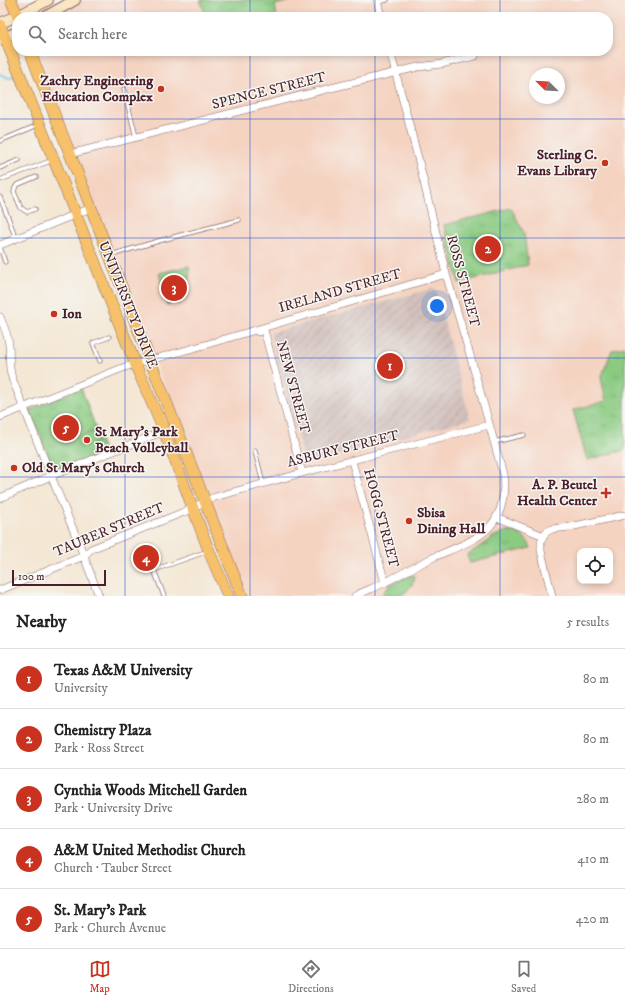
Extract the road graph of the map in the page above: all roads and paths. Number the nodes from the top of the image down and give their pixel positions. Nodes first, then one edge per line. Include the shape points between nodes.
1 (11, 0) edge
2 (48, 0) edge
3 (75, 0) edge
4 (387, 0) edge
5 (377, 1) edge
6 (16, 12) edge
7 (27, 12) edge
8 (54, 12) edge
9 (380, 12) edge
10 (12, 19) edge
11 (0, 24) edge
12 (12, 34) edge
13 (2, 38) edge
14 (32, 56) edge
15 (391, 56) edge
16 (475, 56) dead end
17 (396, 73) junction
18 (124, 88) dead end
19 (40, 124) junction
20 (136, 138) junction
21 (0, 141) edge
22 (70, 154) junction
23 (54, 159) junction
24 (19, 160) dead end
25 (0, 168) edge
26 (36, 177) dead end
27 (0, 180) edge
28 (0, 197) edge
29 (91, 208) junction
30 (35, 209) dead end
31 (76, 215) junction
32 (239, 220) dead end
33 (16, 238) junction
34 (0, 246) edge
35 (110, 255) junction
36 (5, 262) dead end
37 (446, 274) junction
38 (0, 317) edge
39 (264, 330) joint
40 (242, 334) junction
41 (109, 337) dead end
42 (150, 360) junction
43 (100, 361) dead end
44 (136, 364) junction
45 (24, 407) junction
46 (0, 417) edge
47 (489, 425) junction
48 (164, 431) junction
49 (524, 435) dead end
50 (494, 442) junction
51 (255, 451) dead end
52 (352, 461) junction
53 (302, 473) junction
54 (51, 476) junction
55 (264, 484) junction
56 (0, 498) edge
57 (205, 502) junction
58 (193, 508) junction
59 (625, 515) edge
60 (496, 517) junction
61 (544, 536) junction
62 (209, 551) junction
63 (84, 556) junction
64 (385, 583) junction
65 (0, 590) edge
66 (99, 596) edge
67 (164, 596) edge
68 (228, 596) edge
69 (242, 596) edge
70 (355, 596) edge
71 (552, 596) edge

1 - 6 main road
2 - 7 street
3 - 8 street
4 - 5 lane
5 - 9 street
10 - 11 street
11 - 13 main road, UNIVERSITY DRIVE
12 - 13 street
13 - 19 main road, UNIVERSITY DRIVE
14 - 22 main road, UNIVERSITY DRIVE
15 - 17 street, ROSS STREET
16 - 17 street, SPENCE STREET
17 - 20 street, SPENCE STREET
17 - 37 street, ROSS STREET
18 - 20 lane
19 - 21 lane
19 - 23 main road, UNIVERSITY DRIVE
20 - 22 street, SPENCE STREET
22 - 29 main road, UNIVERSITY DRIVE
23 - 27 lane
23 - 31 main road, UNIVERSITY DRIVE
24 - 25 lane
26 - 30 lane via 17,185 14,192 20,208 27,212
28 - 33 lane
29 - 31 street
29 - 35 main road, UNIVERSITY DRIVE
31 - 33 street
31 - 44 main road, UNIVERSITY DRIVE
32 - 35 lane
33 - 34 street
34 - 36 lane
35 - 42 main road, UNIVERSITY DRIVE
37 - 40 street, IRELAND STREET
37 - 47 street, ROSS STREET
38 - 45 street via 9,345 10,371
39 - 40 street, IRELAND STREET
39 - 53 street, NEW STREET
40 - 42 street, IRELAND STREET
41 - 43 lane via 93,343
42 - 44 street, IRELAND STREET
42 - 57 main road, UNIVERSITY DRIVE
44 - 45 street, IRELAND STREET
44 - 48 main road, UNIVERSITY DRIVE
45 - 46 street, IRELAND STREET
45 - 54 street
47 - 50 street, ROSS STREET
47 - 52 street, ASBURY STREET
48 - 54 street
48 - 58 main road, UNIVERSITY DRIVE
49 - 50 lane
50 - 60 street, ROSS STREET via 504,483
51 - 55 lane
52 - 53 street, ASBURY STREET
52 - 64 street, HOGG STREET
53 - 55 street, ASBURY STREET
54 - 56 street
54 - 63 street
55 - 57 street, ASBURY STREET
57 - 58 street, TAUBER STREET
57 - 69 main road, UNIVERSITY DRIVE
58 - 62 main road, UNIVERSITY DRIVE
58 - 63 street, TAUBER STREET via 91,550
59 - 61 street via 552,529
60 - 61 street
60 - 64 street via 479,536
61 - 71 street via 541,551
62 - 67 lane via 154,570
62 - 68 main road, UNIVERSITY DRIVE
63 - 65 street, TAUBER STREET
63 - 66 street
64 - 70 street

